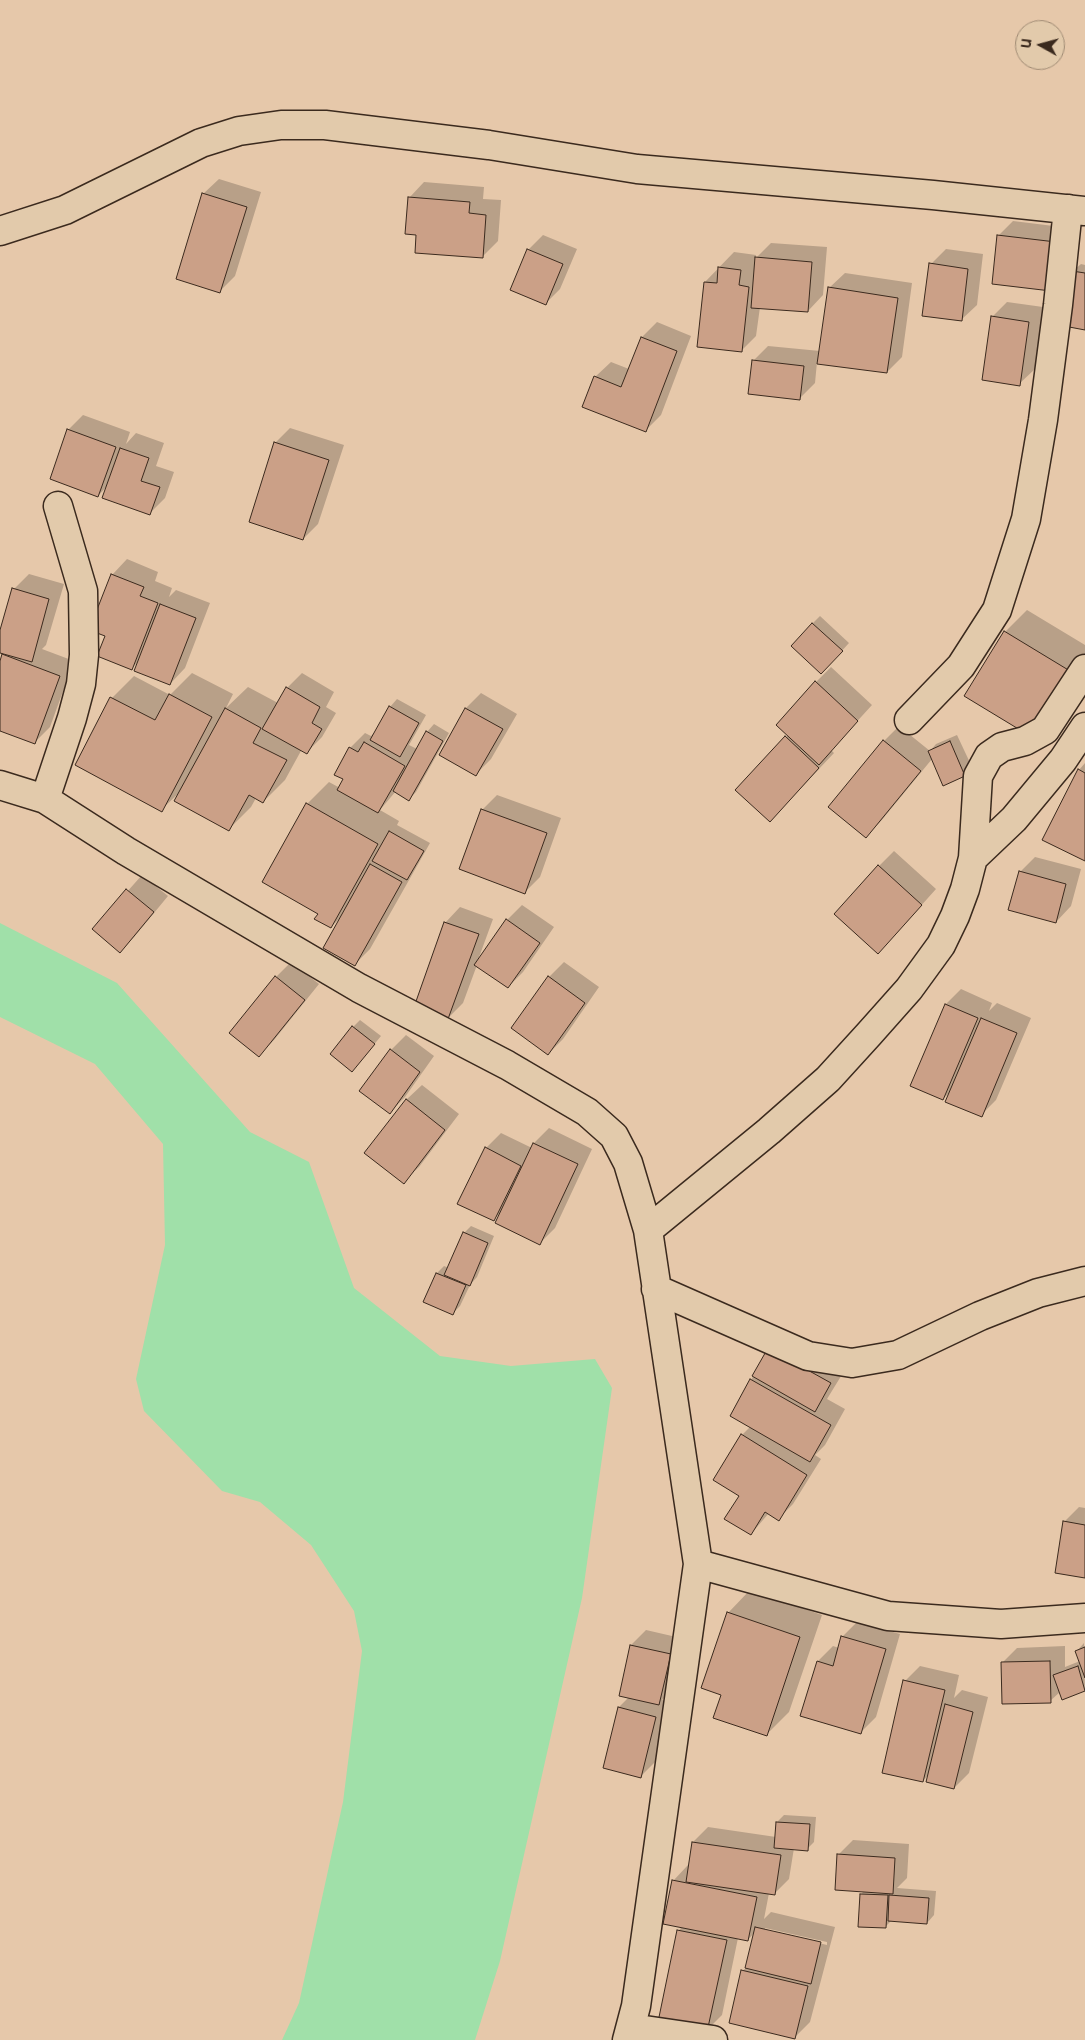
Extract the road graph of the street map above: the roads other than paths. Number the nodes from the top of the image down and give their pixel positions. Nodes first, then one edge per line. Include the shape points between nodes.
1 (1077, 210) edge
2 (0, 231) edge
3 (58, 506) dead end
4 (1085, 669) edge
5 (909, 720) dead end
6 (1085, 727) edge
7 (0, 786) edge
8 (45, 799) junction
9 (973, 858) junction
10 (648, 1230) junction
11 (1085, 1281) edge
12 (656, 1289) junction
13 (698, 1564) junction
14 (1085, 1618) edge
15 (629, 2034) edge
16 (713, 2040) edge

1 - 2 street via 933,194 636,170 489,145 325,125 281,125 239,131 201,144 65,210
1 - 5 street via 1058,306 1026,519 1006,583 997,610 961,666
3 - 8 street via 83,591 84,656 72,718
4 - 9 street via 1045,730 1025,741 1002,747 989,756 978,776
6 - 9 street via 1063,760 1014,819
7 - 8 street
8 - 10 street via 126,851 359,988 507,1065 587,1112 614,1136 628,1163
9 - 10 street via 959,907 941,945 881,1021 828,1079 770,1132
10 - 12 street
11 - 12 street via 1038,1293 898,1354 852,1363 808,1356
12 - 13 street
13 - 14 street via 888,1616 1001,1624
13 - 15 street via 636,2006
15 - 16 street

